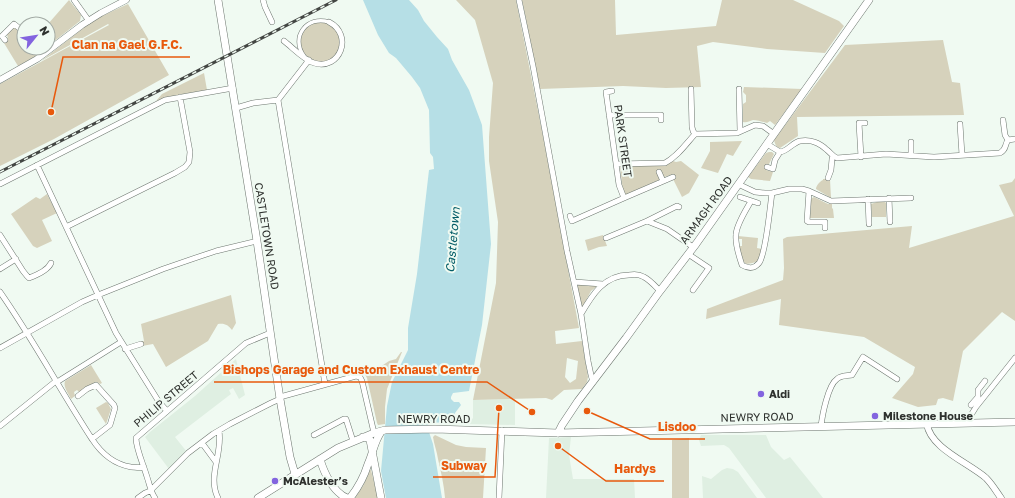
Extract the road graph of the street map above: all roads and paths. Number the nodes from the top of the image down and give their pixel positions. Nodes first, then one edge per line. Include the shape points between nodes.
1 (74, 0) edge
2 (125, 0) edge
3 (218, 0) edge
4 (519, 0) edge
5 (870, 0) edge
6 (265, 1) edge
7 (88, 21) junction
8 (272, 22) dead end
9 (329, 22) joint
10 (16, 26) edge
11 (5, 40) dead end
12 (284, 41) dead end
13 (56, 42) edge
14 (36, 56) edge
15 (307, 59) junction
16 (0, 80) edge
17 (233, 88) junction
18 (691, 89) dead end
19 (739, 89) dead end
20 (612, 91) dead end
21 (180, 97) junction
22 (739, 99) junction
23 (746, 99) dead end
24 (278, 100) junction
25 (236, 108) junction
26 (609, 115) junction
27 (661, 120) dead end
28 (1003, 120) dead end
29 (865, 123) dead end
30 (960, 124) dead end
31 (740, 131) junction
32 (695, 134) junction
33 (774, 134) junction
34 (1015, 139) edge
35 (1008, 140) junction
36 (911, 142) dead end
37 (767, 144) junction
38 (780, 152) junction
39 (911, 155) junction
40 (962, 155) junction
41 (833, 156) junction
42 (861, 157) junction
43 (616, 164) junction
44 (37, 165) junction
45 (767, 167) dead end
46 (659, 172) dead end
47 (673, 177) dead end
48 (828, 178) dead end
49 (663, 181) junction
50 (0, 184) edge
51 (738, 184) junction
52 (809, 191) junction
53 (772, 193) junction
54 (740, 197) dead end
55 (624, 198) junction
56 (888, 198) junction
57 (911, 198) dead end
58 (868, 199) junction
59 (751, 201) junction
60 (758, 203) dead end
61 (679, 207) dead end
62 (570, 216) dead end
63 (647, 221) junction
64 (890, 222) dead end
65 (869, 224) dead end
66 (66, 227) junction
67 (825, 228) dead end
68 (0, 235) edge
69 (257, 241) junction
70 (612, 244) dead end
71 (693, 247) junction
72 (688, 254) junction
73 (16, 259) junction
74 (51, 263) dead end
75 (0, 269) edge
76 (574, 282) junction
77 (602, 284) junction
78 (693, 290) dead end
79 (660, 291) junction
80 (0, 292) edge
81 (98, 295) junction
82 (581, 314) junction
83 (27, 332) junction
84 (270, 334) junction
85 (121, 342) junction
86 (141, 344) dead end
87 (0, 348) edge
88 (125, 349) junction
89 (1015, 358) edge
90 (897, 379) dead end
91 (56, 381) junction
92 (984, 381) dead end
93 (593, 382) junction
94 (325, 384) junction
95 (981, 387) junction
96 (988, 393) junction
97 (78, 396) dead end
98 (280, 398) junction
99 (971, 405) dead end
100 (167, 411) junction
101 (1015, 422) edge
102 (971, 423) junction
103 (927, 424) junction
104 (0, 426) edge
105 (821, 427) junction
106 (502, 430) junction
107 (219, 431) junction
108 (380, 432) junction
109 (558, 433) junction
110 (314, 435) dead end
111 (363, 437) junction
112 (92, 439) junction
113 (353, 441) junction
114 (202, 443) junction
115 (372, 451) junction
116 (320, 459) junction
117 (216, 462) junction
118 (144, 467) junction
119 (295, 474) junction
120 (150, 491) junction
121 (138, 498) edge
122 (155, 498) edge
123 (218, 498) edge
124 (258, 498) edge
125 (347, 498) edge
126 (350, 498) edge
127 (381, 498) edge
128 (499, 498) edge
129 (1001, 498) edge

1 - 7 street
2 - 7 street
3 - 17 main road, CASTLETOWN ROAD
4 - 76 street
5 - 33 main road, ARMAGH ROAD
6 - 8 street
7 - 13 street
9 - 15 street via 317,21 303,29 299,43 300,50
9 - 15 street via 341,33 343,44 340,52 335,59 325,64 317,64
10 - 11 street via 14,24 2,36
12 - 15 street
14 - 16 street via 18,71
15 - 24 street
17 - 21 street
17 - 25 main road, CASTLETOWN ROAD
18 - 32 street via 692,127
19 - 22 street
20 - 26 street, PARK STREET via 606,92
21 - 44 street via 159,103
21 - 66 street via 190,152 189,162 175,173
22 - 23 street
22 - 31 street
24 - 25 street
24 - 94 street
25 - 69 main road, CASTLETOWN ROAD
26 - 27 street via 661,115
26 - 43 street, PARK STREET
28 - 35 street
29 - 42 street via 860,123
30 - 40 street
31 - 32 street
31 - 33 street via 755,125 763,126
32 - 43 street via 679,153 665,163
33 - 37 main road, ARMAGH ROAD
34 - 35 street
35 - 40 street via 1000,154
36 - 39 street
37 - 38 street
37 - 51 main road, ARMAGH ROAD
38 - 41 street via 807,140 820,144
38 - 45 street via 773,169
39 - 40 street
39 - 42 street
41 - 42 street
41 - 48 street via 832,170
43 - 55 street, PARK STREET
44 - 50 street
44 - 66 street
46 - 49 street
47 - 49 street, PARK STREET
49 - 55 street, PARK STREET
51 - 53 street via 756,192
51 - 71 main road, ARMAGH ROAD
52 - 53 street via 789,189
52 - 58 street via 830,201
52 - 67 street via 807,221 825,222
53 - 59 street via 764,253 758,264 748,268 742,265 736,229
54 - 59 street
55 - 62 street, PARK STREET via 572,221
56 - 57 street
56 - 58 street
56 - 64 street
58 - 65 street
59 - 60 street
61 - 63 street
63 - 70 street via 608,237
63 - 71 street via 667,229
66 - 81 street
68 - 73 street
69 - 81 street via 170,266
69 - 84 main road, CASTLETOWN ROAD
71 - 72 main road, ARMAGH ROAD
72 - 78 street via 709,268
72 - 79 main road, ARMAGH ROAD
73 - 74 street via 30,278
73 - 75 street
76 - 77 street
76 - 82 street
77 - 79 street via 625,275 638,275 648,279
77 - 82 street via 591,296
79 - 93 main road, ARMAGH ROAD
80 - 83 street
81 - 83 street
81 - 85 street
82 - 93 street
83 - 87 street
83 - 91 street
84 - 98 main road, CASTLETOWN ROAD
84 - 100 street, PHILIP STREET via 246,343
85 - 88 street
85 - 91 street
86 - 88 street
88 - 100 street
89 - 96 street
90 - 105 street via 863,357 852,375 840,376 835,380 822,414
91 - 104 street
91 - 112 street
92 - 95 street
93 - 109 main road, ARMAGH ROAD
94 - 98 street
94 - 108 street via 356,376 360,378
95 - 96 street
95 - 99 street via 978,390 978,397
96 - 102 street via 971,415
97 - 112 street via 96,385 114,405 115,411 110,425
98 - 107 street
98 - 119 main road, CASTLETOWN ROAD
100 - 118 street, PHILIP STREET via 136,438
101 - 102 main road, NEWRY ROAD
102 - 103 main road, NEWRY ROAD
103 - 105 main road, NEWRY ROAD
103 - 129 street via 937,443 986,478
105 - 109 main road, NEWRY ROAD
106 - 108 main road, NEWRY ROAD via 435,429
106 - 109 main road, NEWRY ROAD
106 - 128 street
107 - 114 street
107 - 117 street
108 - 111 main road, NEWRY ROAD
108 - 115 main road
110 - 113 street via 346,419
111 - 113 main road, NEWRY ROAD
111 - 115 main road via 370,440
112 - 118 street via 103,453 116,462 124,466
113 - 116 main road, NEWRY ROAD
114 - 117 street
114 - 120 street via 188,453
115 - 126 main road via 364,475
115 - 127 main road
116 - 119 main road, NEWRY ROAD
116 - 125 main road via 322,468 335,490
117 - 123 street via 213,482
118 - 120 street
119 - 124 main road, NEWRY ROAD
120 - 121 street
120 - 122 street

